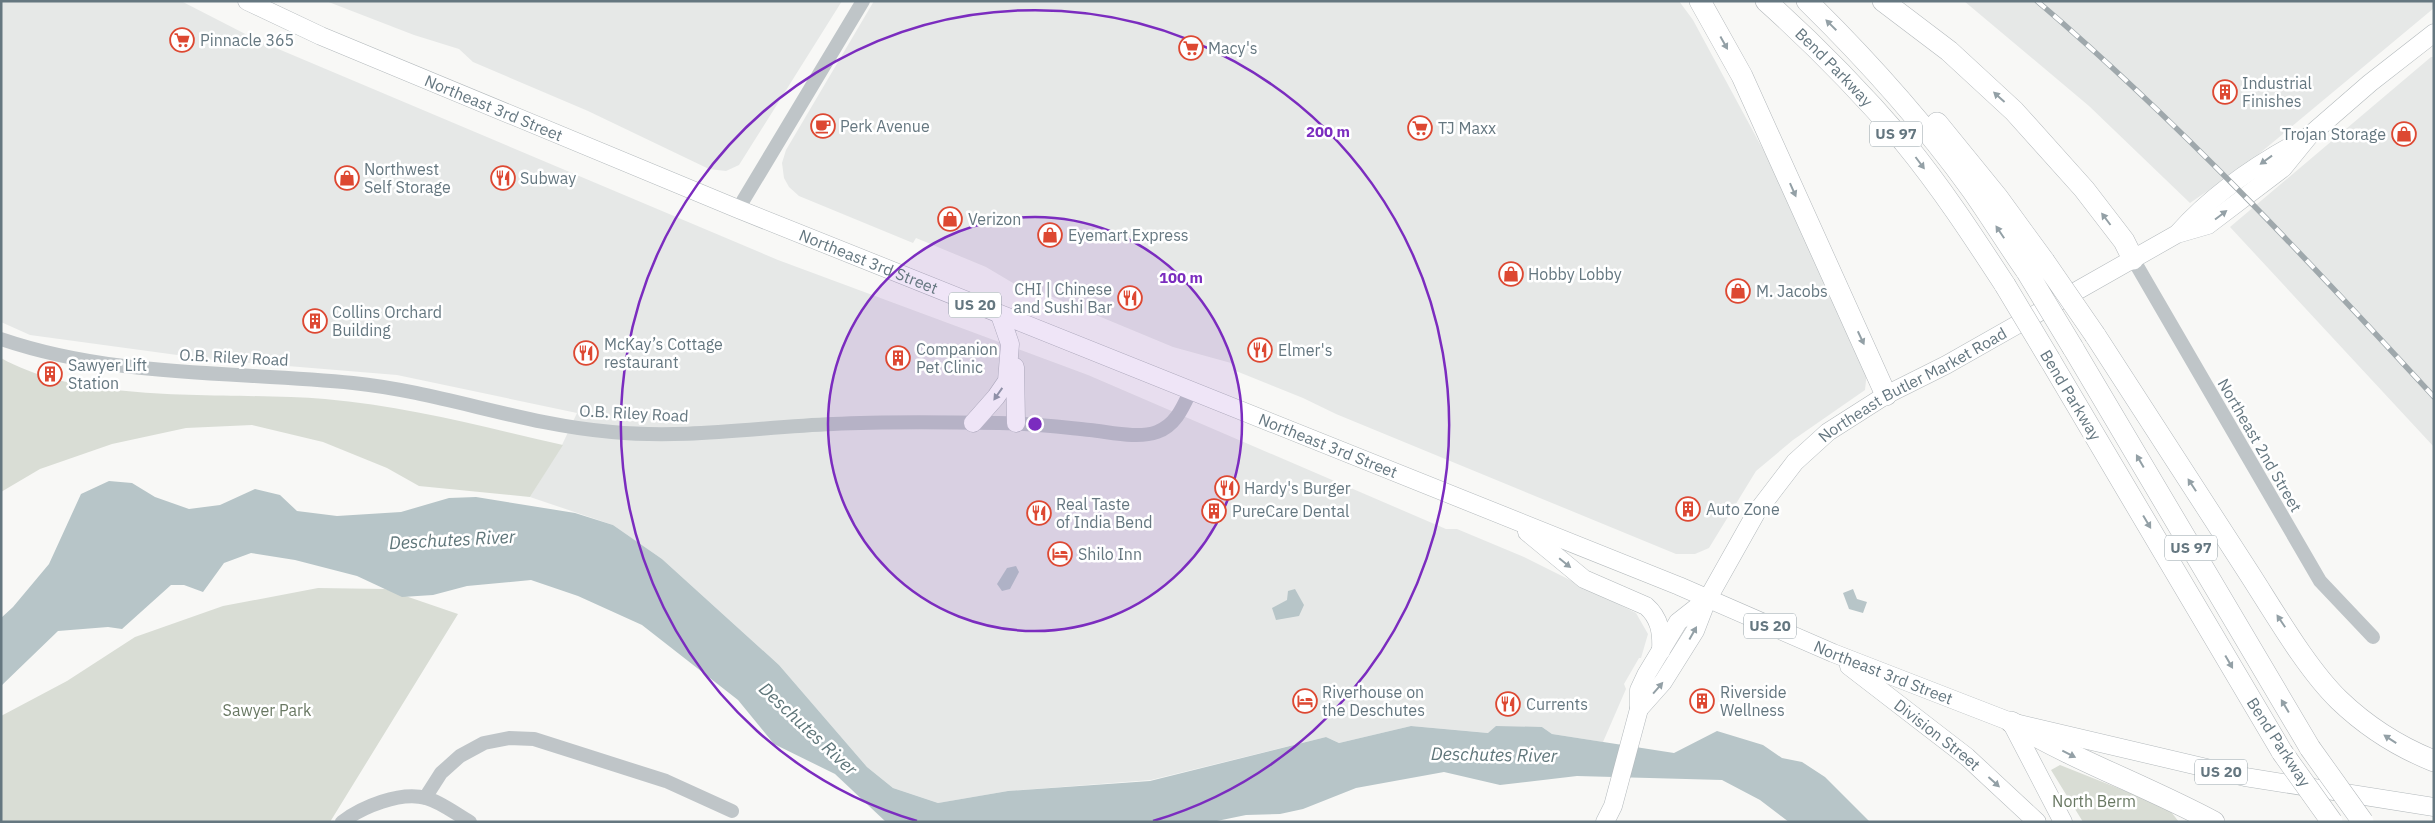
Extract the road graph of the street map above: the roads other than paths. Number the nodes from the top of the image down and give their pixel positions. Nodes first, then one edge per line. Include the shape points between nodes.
1 (247, 1) edge
2 (863, 1) edge
3 (1700, 1) edge
4 (1766, 1) edge
5 (1807, 1) edge
6 (1882, 1) edge
7 (2434, 33) edge
8 (1854, 48) junction
9 (738, 209) junction
10 (2133, 259) junction
11 (1000, 315) junction
12 (1, 338) edge
13 (1010, 344) junction
14 (1191, 390) junction
15 (1886, 395) junction
16 (973, 423) junction
17 (1016, 423) junction
18 (1514, 522) junction
19 (1707, 600) junction
20 (2373, 637) dead end
21 (1661, 651) junction
22 (1833, 653) junction
23 (1639, 709) junction
24 (2011, 722) junction
25 (2434, 761) edge
26 (425, 798) junction
27 (2434, 807) edge
28 (732, 811) dead end
29 (342, 822) edge
30 (470, 822) edge
31 (1605, 822) edge
32 (2037, 822) edge
33 (2063, 822) edge
34 (2214, 822) edge
35 (2332, 822) edge
36 (2363, 822) edge

1 - 9 main road, Northeast 3rd Street / US 20 via 320,36
2 - 9 street
3 -> 15 highway via 1742,76
4 -> 35 highway, Bend Parkway / US 97, bridge via 1840,71 1904,143 1951,204 2005,285 2282,752
8 -> 5 highway, Bend Parkway / US 97
10 -> 6 highway via 2084,189 2014,111 1949,51
7 - 10 main road, Northeast Butler Market Road via 2309,136 2270,156 2197,211 2177,234
25 -> 8 highway, bridge via 2410,751 2373,728 2338,699 2319,677 2044,260 1965,156 1896,75
36 -> 8 highway, Bend Parkway / US 97, bridge via 2310,748 2026,272 1920,122
9 - 11 main road, Northeast 3rd Street / US 20
10 - 15 main road, Northeast Butler Market Road via 1946,365
10 - 20 street, Northeast 2nd Street via 2320,581
11 - 13 main road
11 - 14 main road, Northeast 3rd Street / US 20
12 - 16 street, O.B. Riley Road via 45,352 108,364 398,389 549,423 609,432 688,434 833,424
13 -> 16 main road via 1007,381
13 - 17 main road via 1015,359
14 - 17 street, O.B. Riley Road via 1181,412 1170,425 1155,433 1124,434
14 - 18 main road, Northeast 3rd Street / US 20
15 - 19 main road, Northeast Butler Market Road via 1828,432 1795,462 1756,514
16 - 17 street, O.B. Riley Road
18 - 19 main road, Northeast 3rd Street / US 20
18 -> 21 main road via 1584,579 1652,611 1662,633
19 - 21 main road via 1678,622
19 - 22 main road, Northeast 3rd Street / US 20
23 -> 19 main road via 1663,682 1695,631
21 - 23 main road via 1639,690
22 - 24 main road, Northeast 3rd Street / US 20
22 -> 32 main road, Division Street via 1967,757
23 - 31 main road via 1613,806
24 - 27 main road, Northeast 3rd Street / US 20 via 2245,777
24 - 33 main road
24 -> 34 highway via 2085,762
26 - 28 street via 441,773 460,756 484,743 509,738 534,739 666,781
26 - 29 street via 378,802
26 - 30 street

